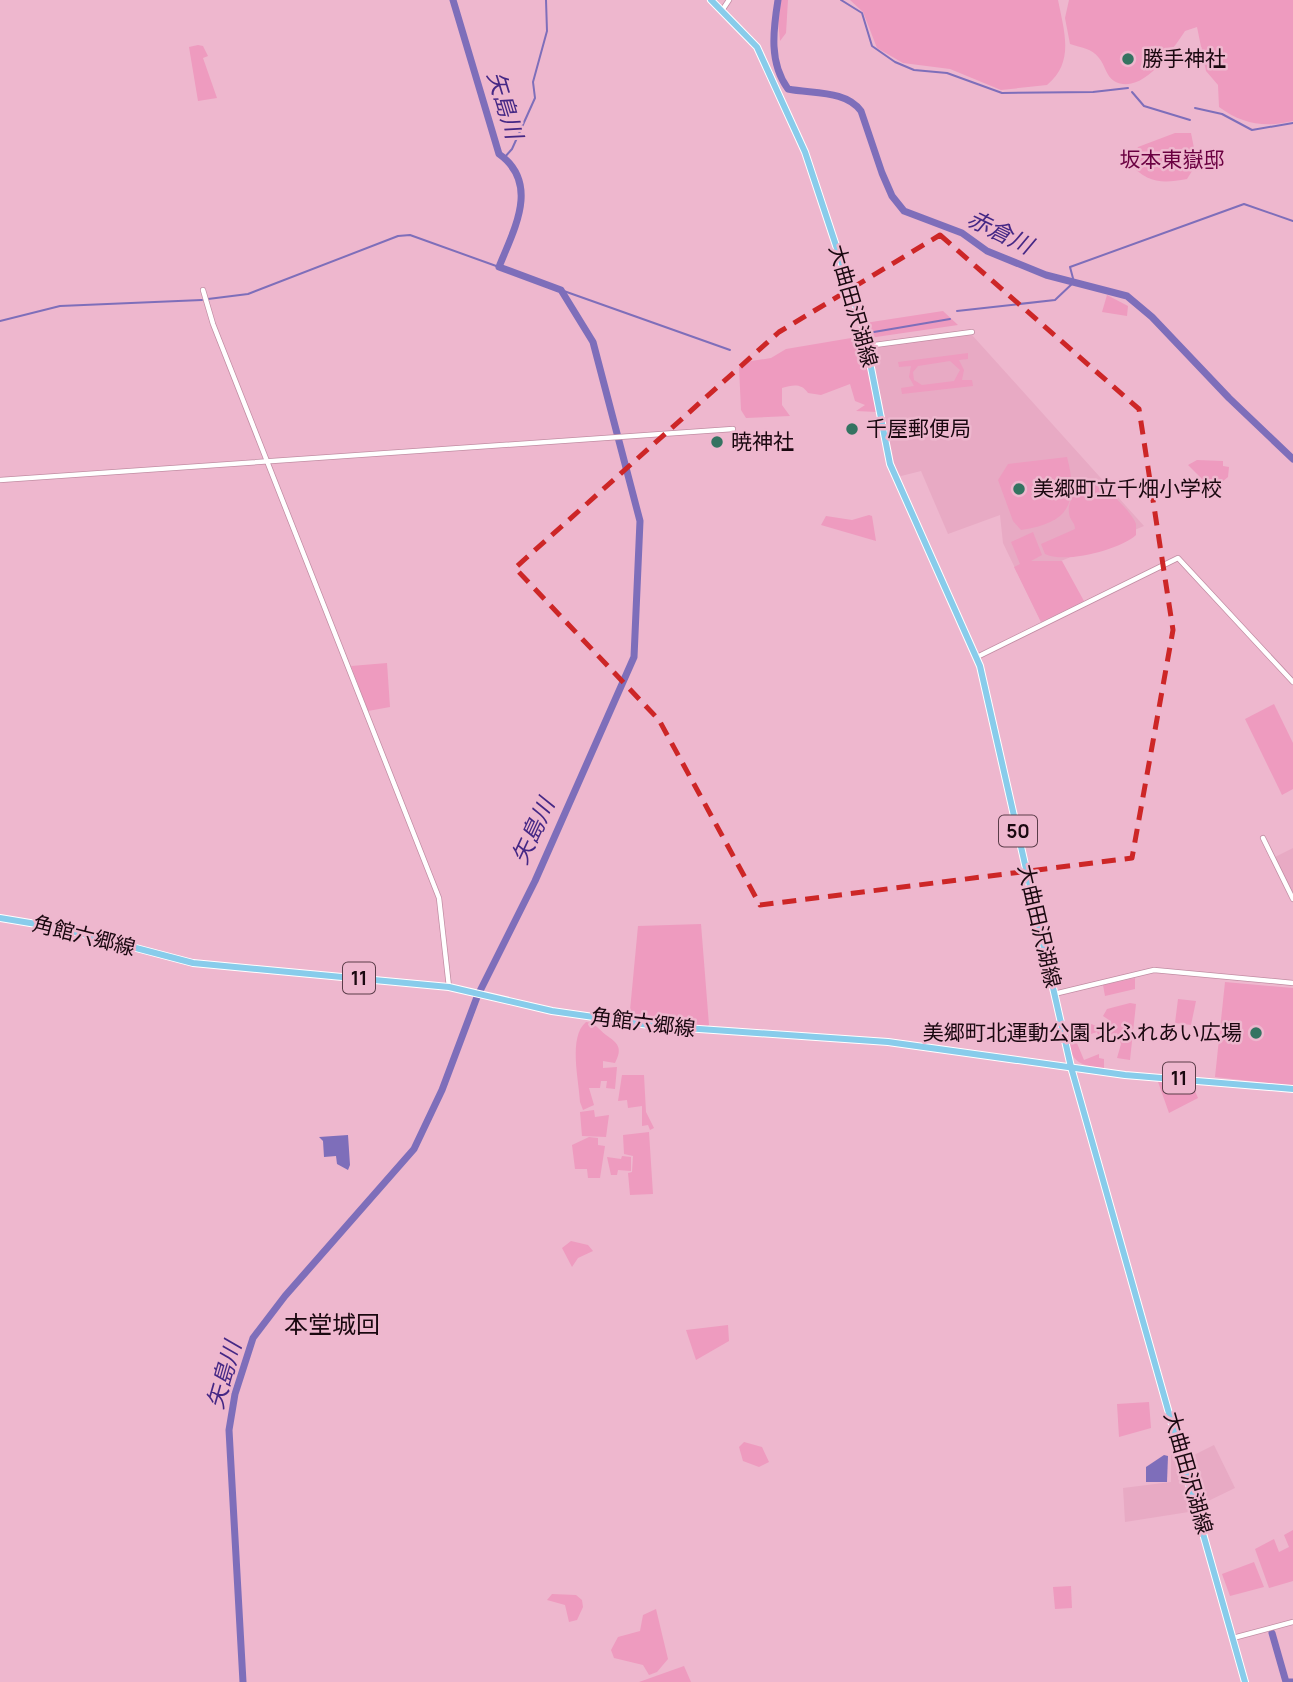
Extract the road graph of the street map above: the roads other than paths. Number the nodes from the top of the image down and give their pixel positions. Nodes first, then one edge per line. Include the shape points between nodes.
1 (711, 0) edge
2 (729, 0) edge
3 (723, 9) junction
4 (203, 290) dead end
5 (972, 332) dead end
6 (867, 346) junction
7 (733, 429) dead end
8 (268, 462) junction
9 (0, 480) edge
10 (977, 657) junction
11 (1293, 682) edge
12 (1263, 838) dead end
13 (1293, 899) edge
14 (0, 918) edge
15 (1293, 983) edge
16 (449, 987) junction
17 (1054, 994) junction
18 (1071, 1067) junction
19 (1293, 1089) edge
20 (1293, 1622) edge
21 (1233, 1639) junction
22 (1245, 1682) edge

1 - 3 main road, 大曲田沢湖線 / 50
2 - 3 street
3 - 6 main road, 大曲田沢湖線 / 50 via 757,47 800,141
4 - 8 street
5 - 6 street
6 - 10 main road, 大曲田沢湖線 / 50 via 890,464
7 - 8 street
8 - 9 street
8 - 16 street via 439,898
10 - 11 street via 1178,558
10 - 17 main road, 大曲田沢湖線 / 50
12 - 13 street
14 - 16 main road, 角館六郷線 / 11 via 60,928 193,964
15 - 17 street via 1154,970
16 - 18 main road, 角館六郷線 / 11 via 552,1011 656,1026 888,1042
17 - 18 main road, 大曲田沢湖線 / 50
18 - 19 main road, 角館六郷線 / 11
18 - 21 main road, 大曲田沢湖線 / 50
20 - 21 street
21 - 22 main road, 大曲田沢湖線 / 50

